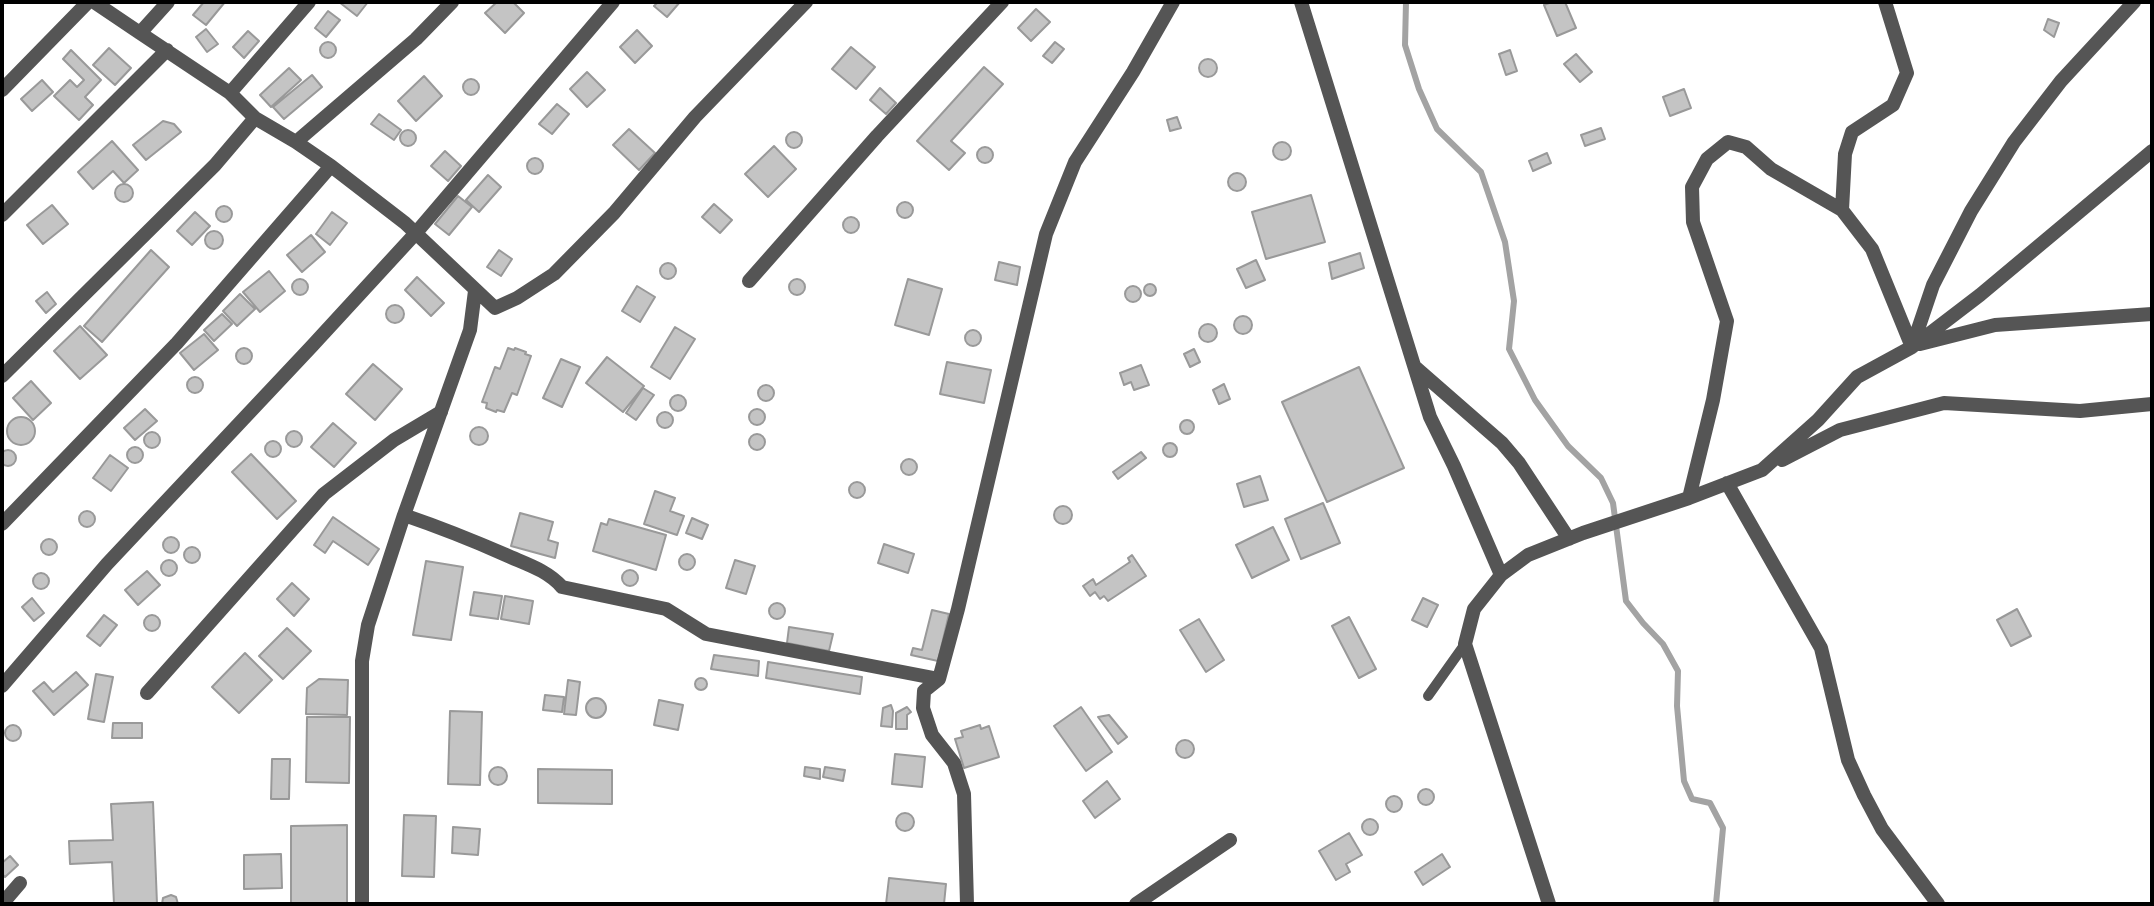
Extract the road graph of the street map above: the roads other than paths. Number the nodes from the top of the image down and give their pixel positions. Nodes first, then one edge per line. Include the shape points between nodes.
1 (88, 2) edge
2 (94, 2) edge
3 (167, 2) edge
4 (309, 2) edge
5 (452, 2) edge
6 (613, 2) edge
7 (806, 2) edge
8 (1002, 2) edge
9 (1174, 2) edge
10 (1301, 2) edge
11 (1885, 2) edge
12 (2134, 2) edge
13 (140, 33) junction
14 (167, 50) junction
15 (2, 90) edge
16 (229, 93) junction
17 (255, 118) junction
18 (296, 142) junction
19 (2152, 152) edge
20 (331, 166) junction
21 (1842, 210) junction
22 (2, 215) edge
23 (415, 233) junction
24 (749, 281) dead end
25 (475, 291) junction
26 (2152, 314) edge
27 (1912, 346) junction
28 (1414, 366) junction
29 (2, 376) edge
30 (2152, 404) edge
31 (441, 412) junction
32 (1762, 470) junction
33 (1727, 483) junction
34 (1689, 498) junction
35 (404, 514) junction
36 (2, 524) edge
37 (1576, 536) junction
38 (1501, 575) junction
39 (1465, 644) junction
40 (939, 679) junction
41 (2, 686) edge
42 (147, 693) dead end
43 (1428, 696) dead end
44 (1230, 840) dead end
45 (20, 883) dead end
46 (2, 904) edge
47 (362, 904) edge
48 (967, 904) edge
49 (1136, 904) edge
50 (1549, 904) edge
51 (1938, 904) edge

1 - 15 street
2 - 13 street
3 - 13 street
4 - 16 street
5 - 18 street
6 - 23 street
7 - 25 street via 554,274 495,308
8 - 24 street
9 - 40 street via 1075,162 1046,234
10 - 28 street
11 - 21 street via 1907,73 1893,105 1852,132 1845,154
12 - 27 street via 2014,142 1933,285
13 - 14 street
14 - 16 street
14 - 22 street
16 - 17 street
17 - 18 street
17 - 29 street via 215,165
18 - 20 street
19 - 27 street via 1980,296
20 - 23 street
20 - 36 street via 177,343
21 - 27 street via 1872,249
21 - 34 street via 1771,169 1746,147 1728,142 1707,159 1692,187 1693,222 1727,321
23 - 25 street
23 - 41 street via 107,564
25 - 31 street via 470,330
26 - 27 street via 1995,326
27 - 32 street via 1857,377
28 - 37 street via 1502,443
28 - 38 street via 1430,417
30 - 32 street via 2080,411 1944,403 1840,430
31 - 35 street
31 - 42 street via 394,440 324,494
32 - 33 street
33 - 34 street
33 - 51 street via 1821,648 1848,760 1864,795 1882,829
34 - 37 street
35 - 40 street via 540,570 562,587 666,609 706,634
35 - 47 street via 368,625 362,661
37 - 38 street via 1528,555
38 - 39 street via 1474,609
39 - 43 lane
39 - 50 street
40 - 48 street via 925,691 923,708 932,736 954,763 964,794
44 - 49 street
45 - 46 street

